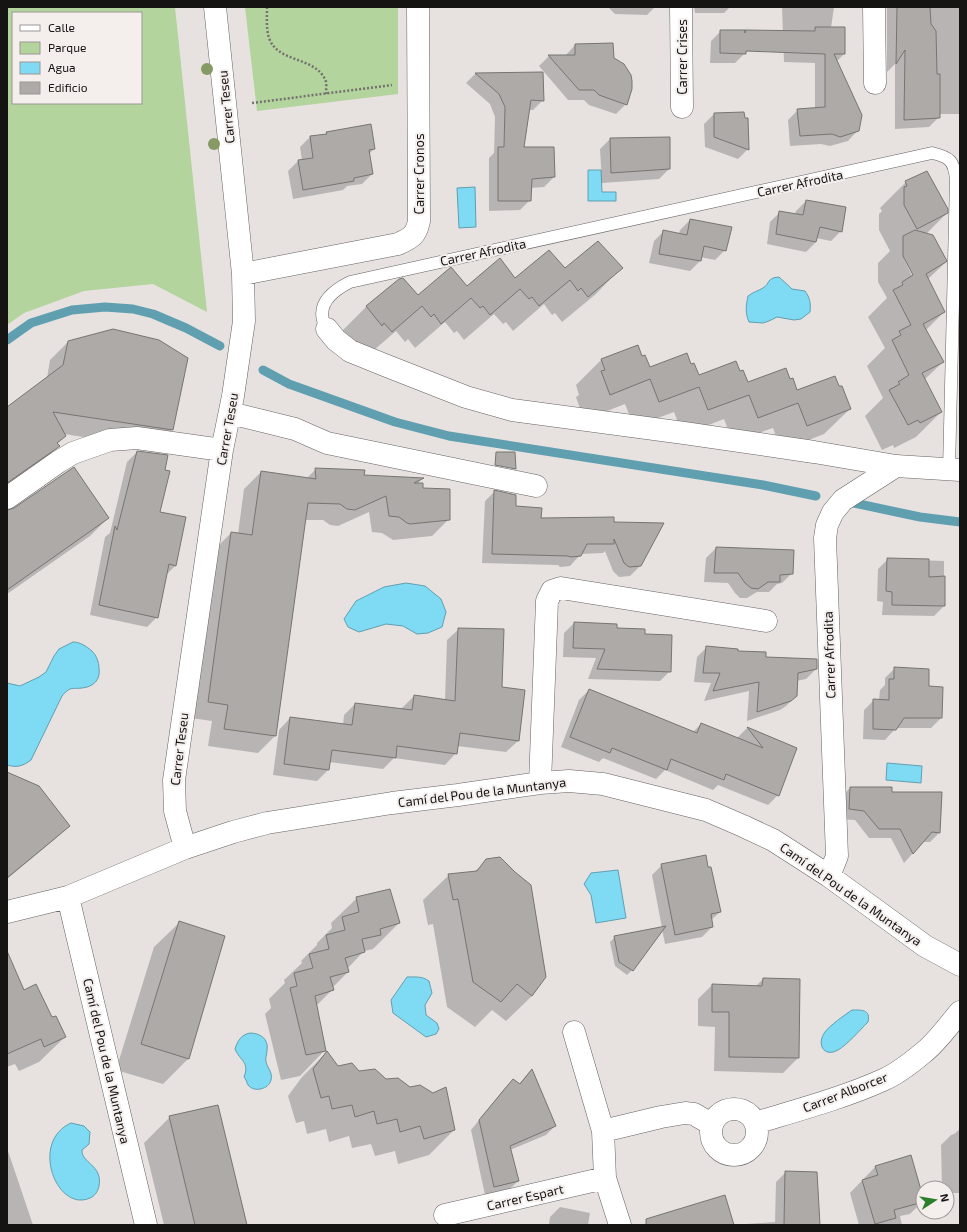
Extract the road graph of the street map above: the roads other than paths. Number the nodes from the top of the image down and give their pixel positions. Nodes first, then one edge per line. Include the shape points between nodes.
1 (215, 7) edge
2 (418, 7) edge
3 (681, 7) edge
4 (874, 7) edge
5 (875, 83) dead end
6 (682, 107) dead end
7 (243, 274) junction
8 (327, 329) joint
9 (232, 404) junction
10 (222, 450) junction
11 (896, 466) junction
12 (954, 470) edge
13 (536, 486) dead end
14 (7, 498) edge
15 (766, 621) dead end
16 (540, 783) junction
17 (185, 848) junction
18 (829, 876) junction
19 (68, 897) junction
20 (7, 912) edge
21 (960, 965) edge
22 (960, 1012) edge
23 (574, 1032) dead end
24 (755, 1123) junction
25 (711, 1124) junction
26 (603, 1130) junction
27 (605, 1178) junction
28 (445, 1215) dead end
29 (146, 1225) edge
30 (620, 1225) edge

1 - 7 street, Carrer Teseu
2 - 7 street, Carrer Cronos via 419,221 415,234 398,244
3 - 6 street, Carrer Crises
4 - 5 street
7 - 9 street, Carrer Teseu via 244,322
8 - 11 street, Carrer Afrodita via 350,351 466,397 512,410
8 - 12 lane, Carrer Afrodita via 323,320 323,308 328,298 350,282 932,153 941,155 951,161 956,179
9 - 10 street, Carrer Teseu
9 - 13 street via 327,443
10 - 14 street via 137,438 110,440 73,453
10 - 17 street, Carrer Teseu via 174,780 174,811
11 - 12 street, Carrer Afrodita
11 - 18 street, Carrer Afrodita via 843,500 827,525 825,538 837,856
15 - 16 street via 561,588 552,591 547,600
16 - 17 street, Camí del Pou de la Muntanya via 267,823
16 - 18 street, Camí del Pou de la Muntanya via 569,781 603,784 706,810 773,840
17 - 19 street, Camí del Pou de la Muntanya
18 - 21 street, Camí del Pou de la Muntanya via 925,946
19 - 20 street, Camí del Pou de la Muntanya
19 - 29 street, Camí del Pou de la Muntanya
22 - 24 street, Carrer Alborcer via 924,1053 884,1080
23 - 26 street
24 - 25 street via 746,1112 732,1109 719,1114
24 - 25 street via 757,1131 753,1146 747,1152 731,1156 717,1149 712,1142
25 - 26 street via 694,1114 685,1113
26 - 27 street
27 - 28 street, Carrer Espart
27 - 30 street

